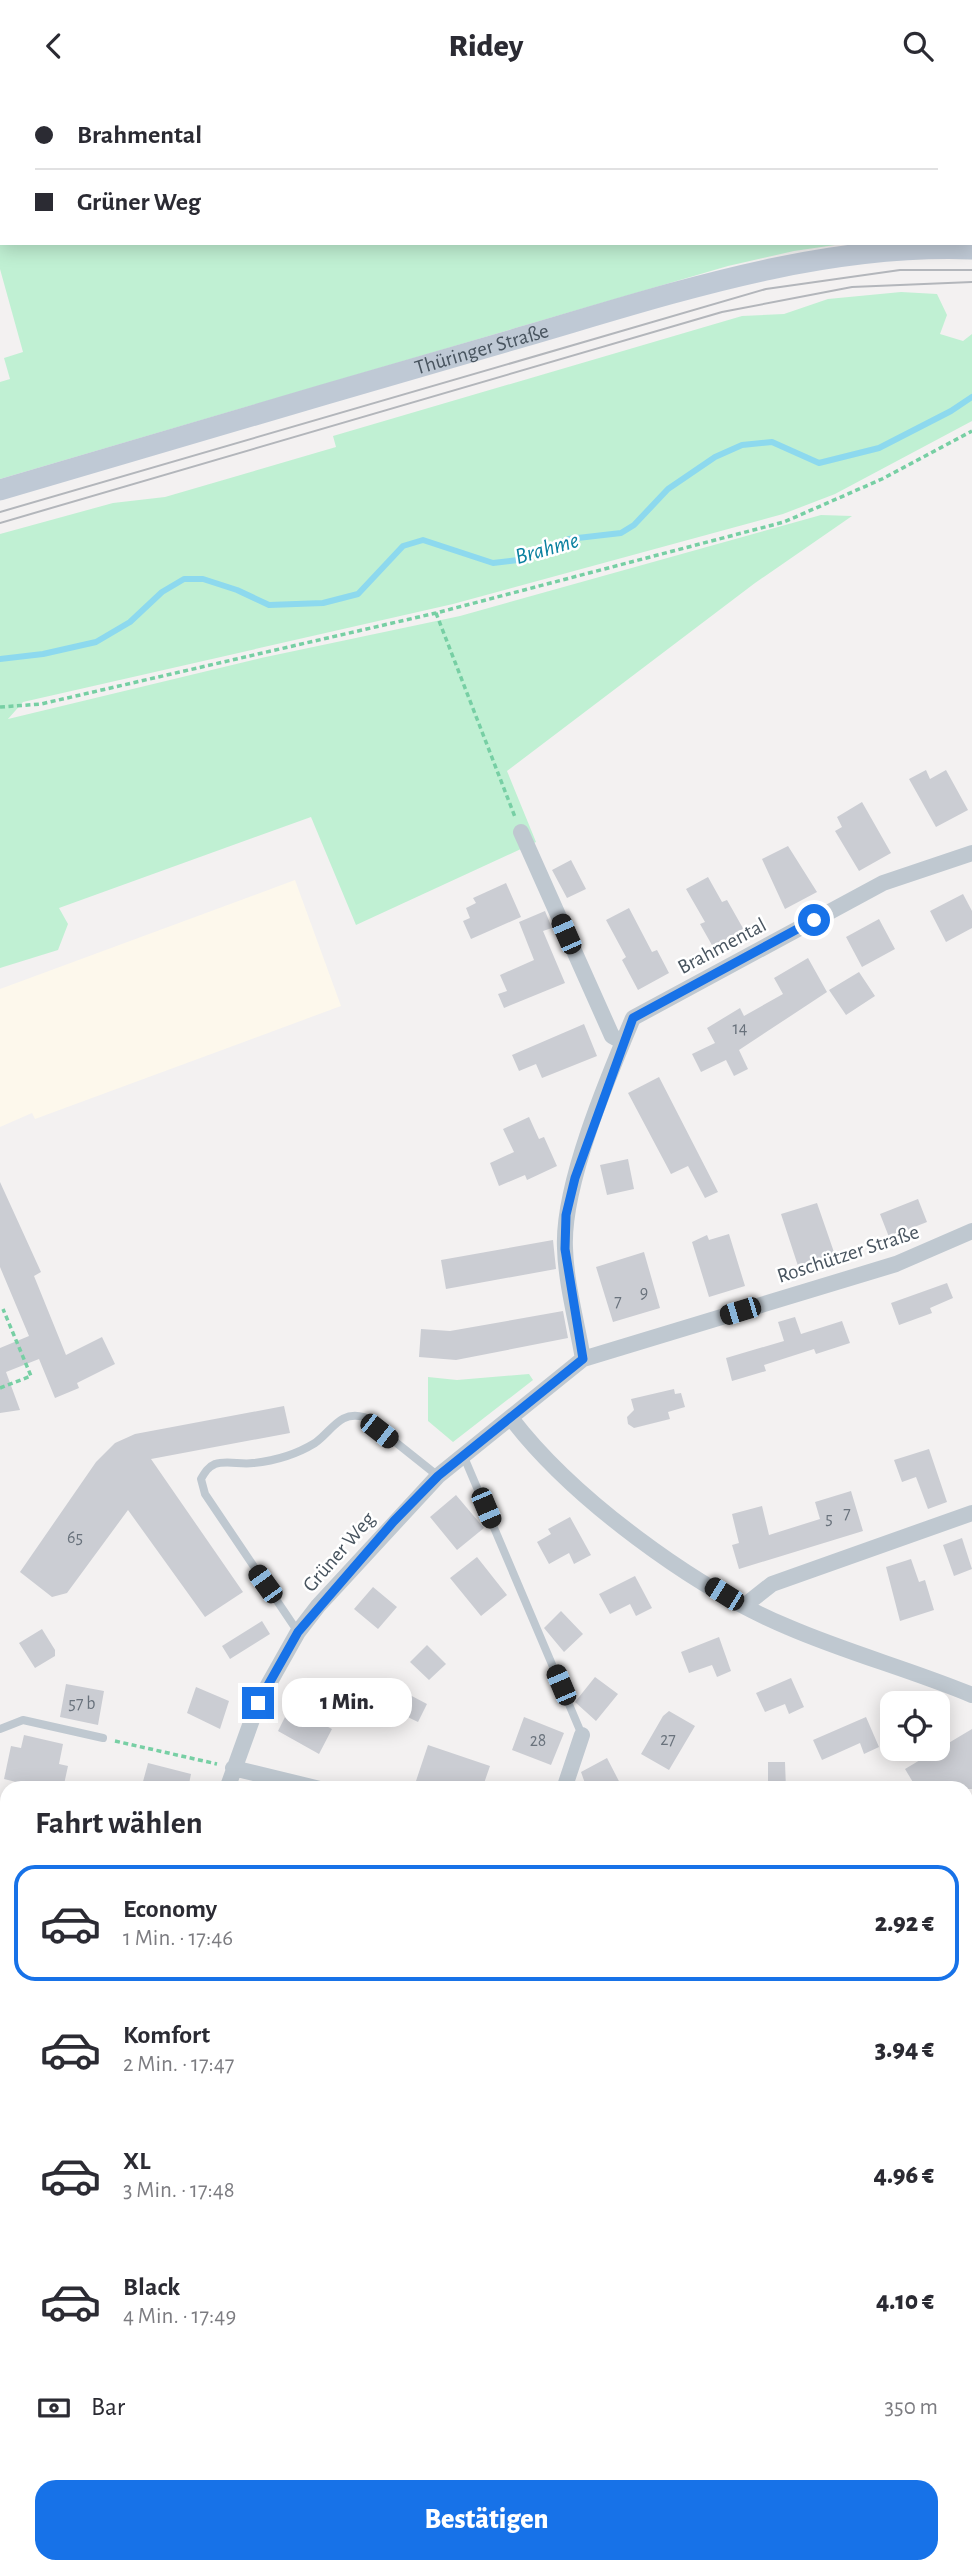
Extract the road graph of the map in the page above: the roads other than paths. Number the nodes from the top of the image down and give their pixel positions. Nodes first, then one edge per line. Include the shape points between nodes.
1 (972, 249) edge
2 (0, 491) edge
3 (521, 832) road end
4 (972, 853) edge
5 (623, 1042) junction
6 (972, 1231) edge
7 (583, 1359) junction
8 (511, 1418) junction
9 (464, 1457) junction
10 (438, 1476) junction
11 (972, 1513) edge
12 (744, 1606) junction
13 (298, 1632) junction
14 (972, 1695) edge
15 (0, 1729) edge
16 (582, 1735) joint
17 (103, 1738) road end
18 (233, 1768) junction
19 (229, 1781) edge
20 (287, 1781) edge
21 (567, 1781) edge

1 - 2 main road, Thüringer Straße via 860,254 724,279
3 - 5 street via 612,1036
4 - 5 street, Brahmental via 871,890 633,1018
5 - 7 street, Brahmental via 566,1215 565,1249
6 - 7 street, Roschützer Straße via 896,1264
7 - 8 street, Roschützer Straße
8 - 9 street, Grüner Weg
8 - 12 street via 533,1447 643,1544
9 - 10 street, Grüner Weg
9 - 16 lane
10 - 13 street, Grüner Weg
10 - 13 lane via 364,1417 353,1414 288,1456 253,1464 218,1462 208,1468 201,1479 205,1494
11 - 12 street via 772,1584
12 - 14 street via 788,1627
13 - 18 street, Grüner Weg via 258,1703
15 - 17 lane via 23,1720
16 - 21 street
18 - 19 street, Grüner Weg
18 - 20 street

